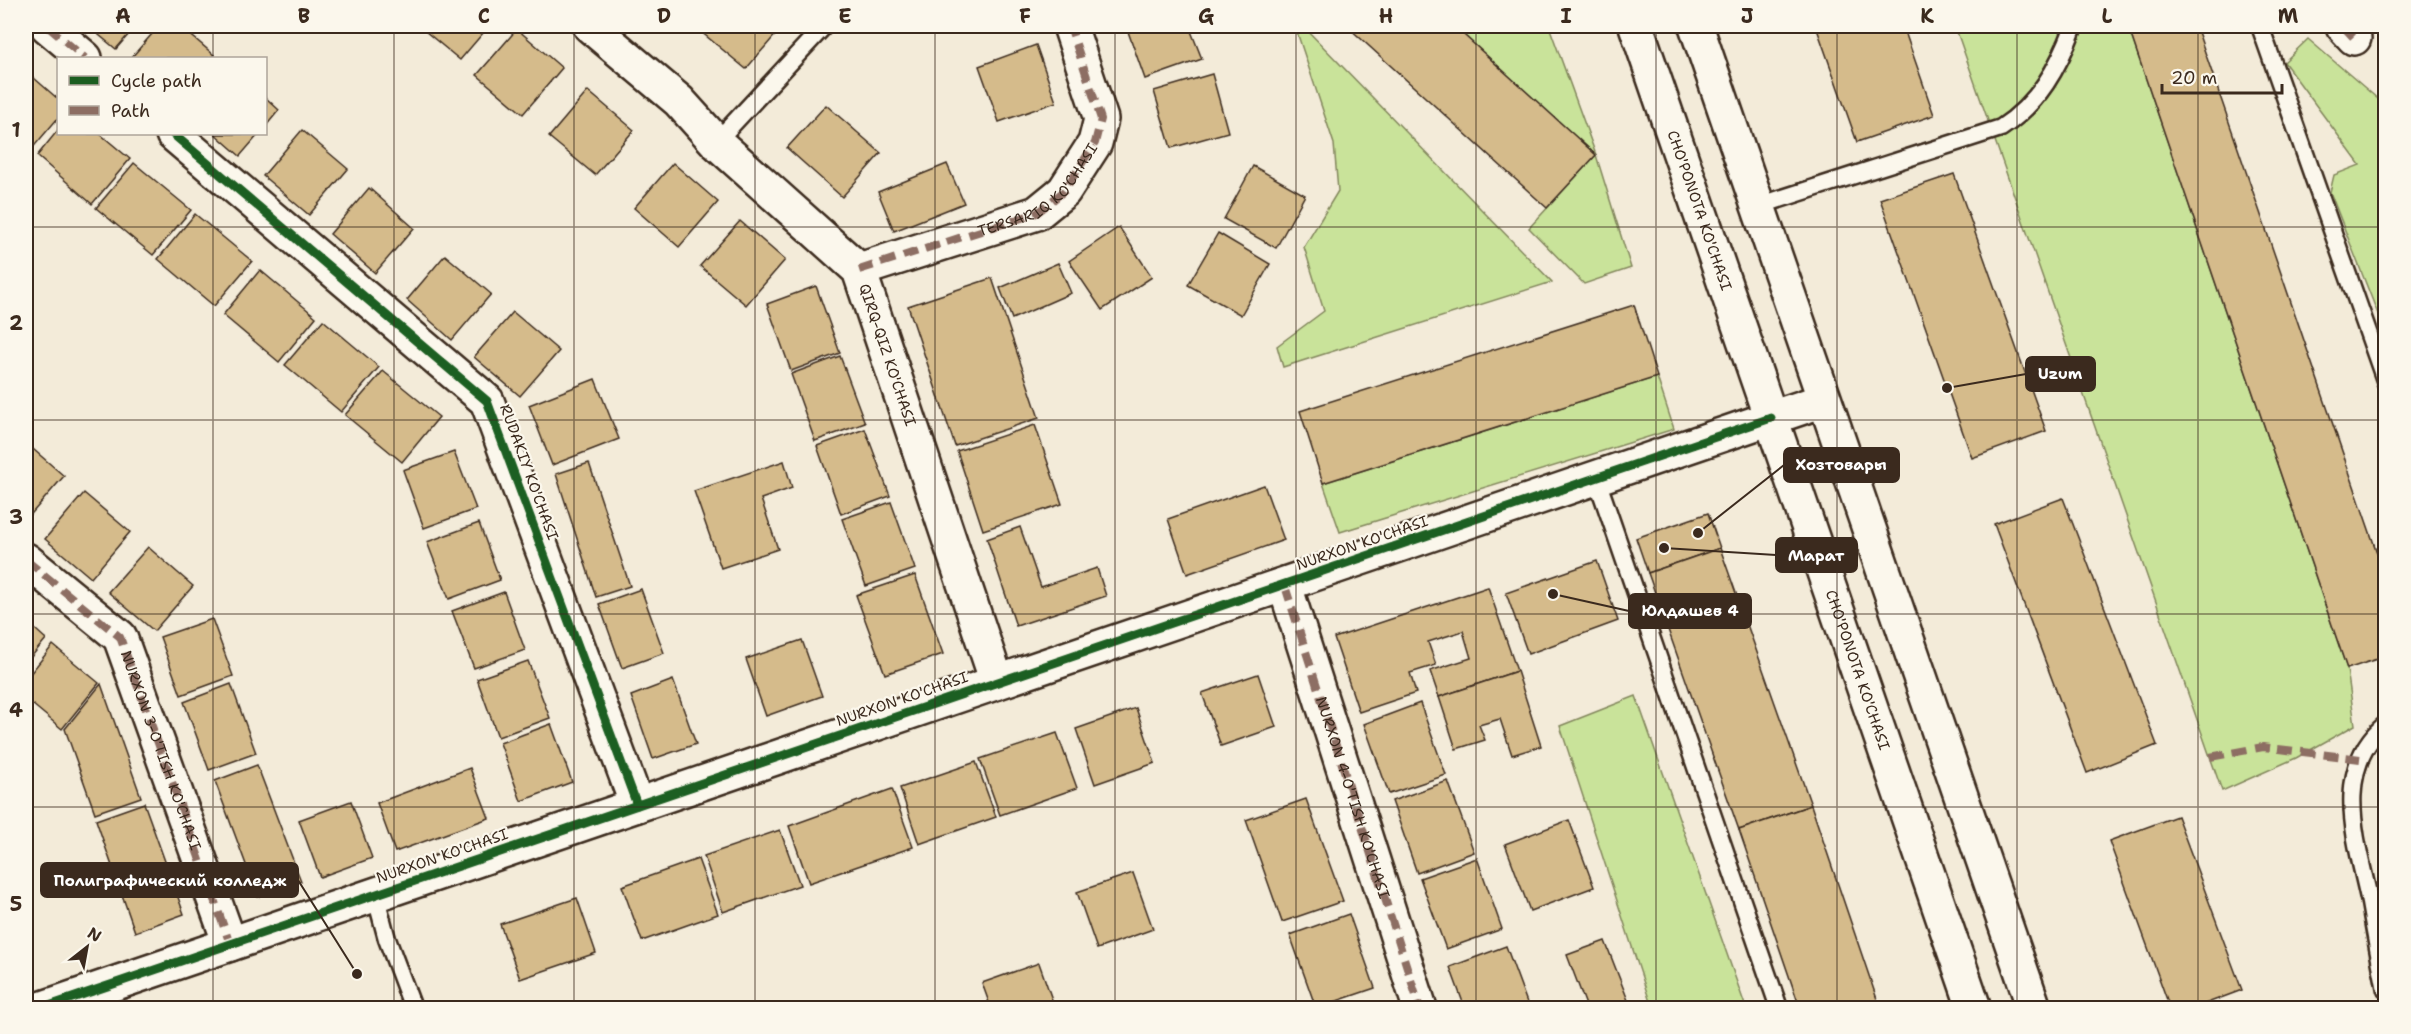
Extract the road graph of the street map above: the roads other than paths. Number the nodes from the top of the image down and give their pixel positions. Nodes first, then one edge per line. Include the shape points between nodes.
1 (47, 26) edge
2 (590, 26) edge
3 (824, 26) edge
4 (1070, 26) edge
5 (1636, 26) edge
6 (1696, 26) edge
7 (2074, 26) edge
8 (2260, 26) edge
9 (85, 57) edge
10 (174, 135) edge
11 (716, 142) junction
12 (1758, 206) junction
13 (859, 270) junction
14 (2385, 383) edge
15 (1824, 400) junction
16 (1771, 418) junction
17 (1596, 477) junction
18 (26, 560) edge
19 (1285, 586) junction
20 (997, 682) junction
21 (2385, 724) edge
22 (637, 805) junction
23 (375, 894) junction
24 (230, 944) junction
25 (2385, 990) edge
26 (43, 1008) edge
27 (413, 1008) edge
28 (1420, 1008) edge
29 (1779, 1008) edge
30 (1974, 1008) edge
31 (2034, 1008) edge

1 - 9 street
2 - 11 street, QIRQ-QIZ KO'CHASI via 680,101
3 - 11 lane
4 - 13 street, TERSARIQ KO'CHASI via 1101,119 1095,143 1064,191 1037,213
5 - 16 street, CHO'PONOTA KO'CHASI
6 - 12 street
7 - 12 lane via 2064,53 2039,96 2001,128
8 - 14 lane
10 - 22 street, RUDAKIY KO'CHASI via 487,401
11 - 13 street, QIRQ-QIZ KO'CHASI
12 - 15 street
13 - 20 street, QIRQ-QIZ KO'CHASI
15 - 16 street, NURXON KO'CHASI
15 - 31 street
16 - 17 street, NURXON KO'CHASI
16 - 30 street, CHO'PONOTA KO'CHASI
17 - 19 street, NURXON KO'CHASI
17 - 29 lane
18 - 24 street, NURXON 3-O'TISH KO'CHASI via 120,637
19 - 20 street, NURXON KO'CHASI
19 - 28 street, NURXON 4-O'TISH KO'CHASI
20 - 22 street, NURXON KO'CHASI
21 - 25 lane via 2360,759 2351,805
22 - 23 street, NURXON KO'CHASI
23 - 24 street, NURXON KO'CHASI
23 - 27 lane
24 - 26 street, NURXON KO'CHASI

